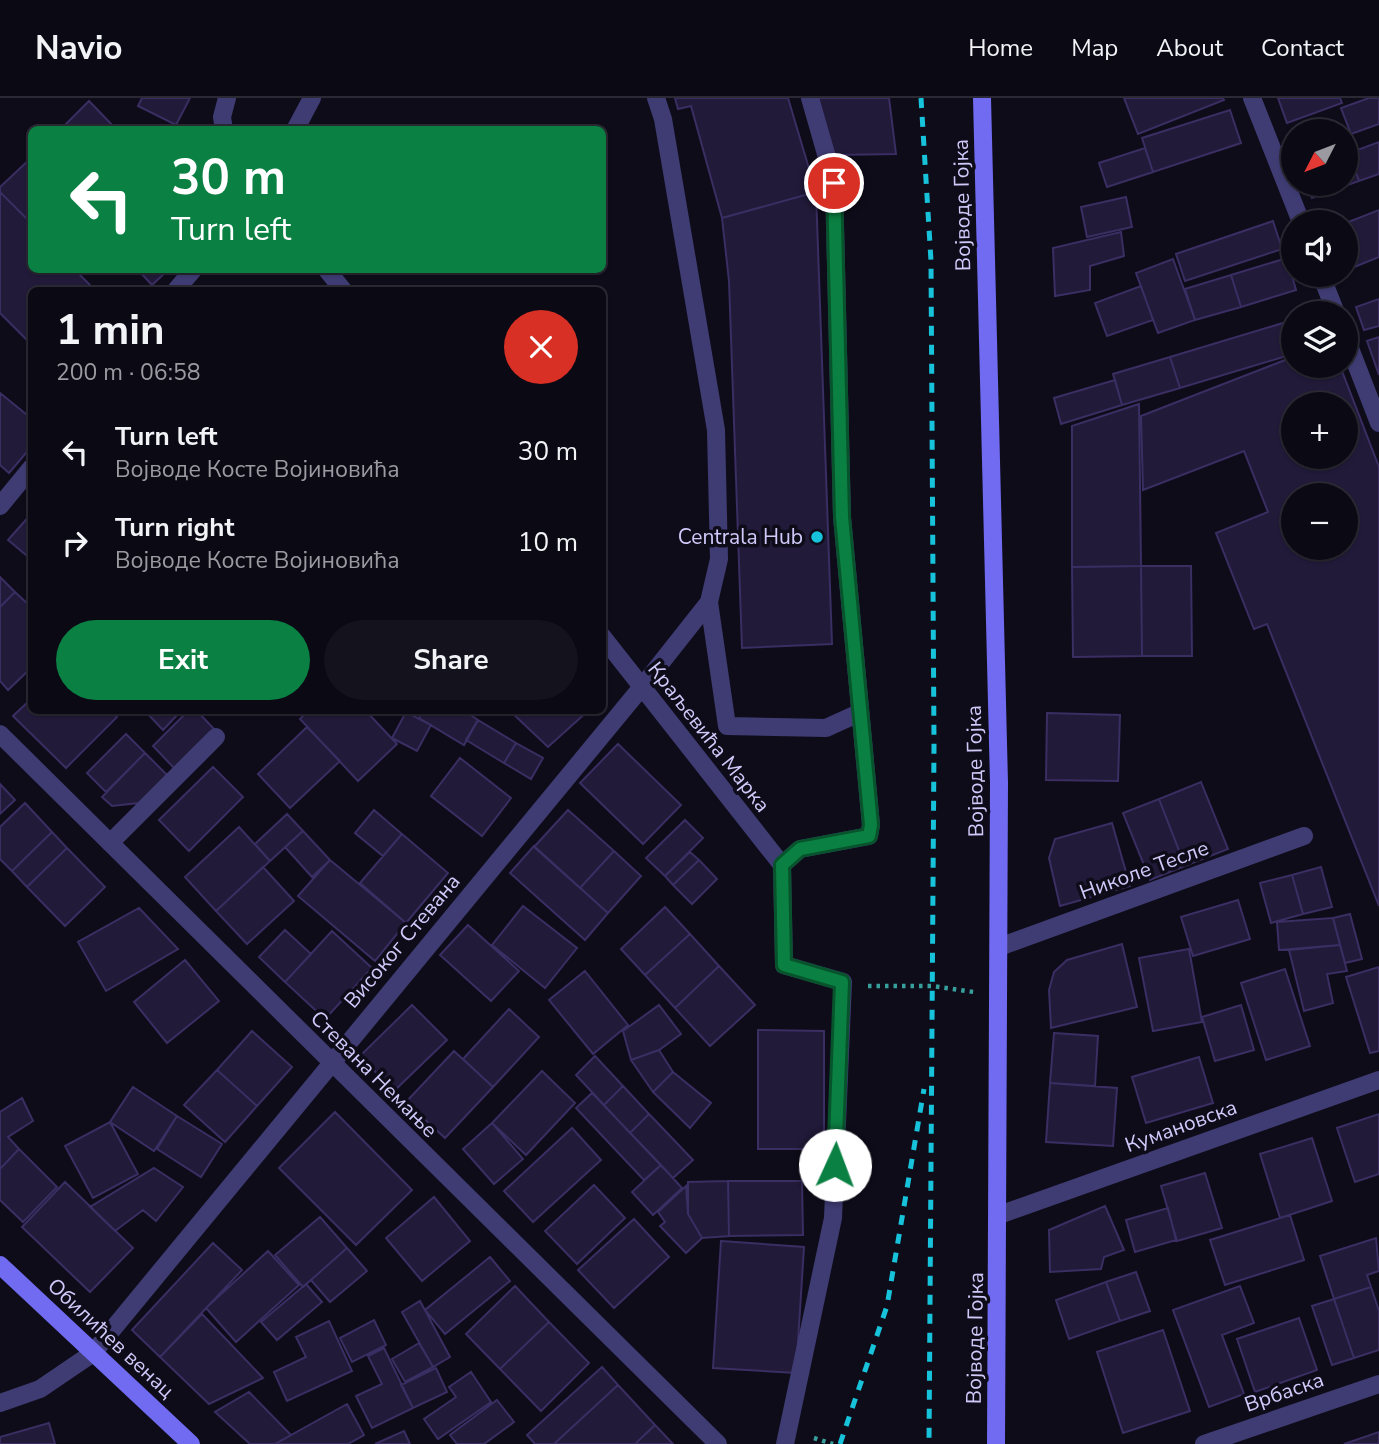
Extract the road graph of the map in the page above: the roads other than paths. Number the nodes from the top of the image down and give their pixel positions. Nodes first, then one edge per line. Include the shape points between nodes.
1 (227, 98) edge
2 (312, 98) edge
3 (656, 98) edge
4 (810, 98) edge
5 (982, 98) edge
6 (1252, 98) edge
7 (223, 126) edge
8 (297, 126) edge
9 (1296, 210) edge
10 (190, 273) edge
11 (329, 273) edge
12 (179, 287) edge
13 (341, 287) edge
14 (1358, 369) edge
15 (1379, 423) edge
16 (28, 472) edge
17 (0, 506) edge
18 (709, 602) junction
19 (606, 641) edge
20 (641, 688) junction
21 (859, 713) junction
22 (0, 734) edge
23 (216, 737) dead end
24 (1304, 836) dead end
25 (110, 844) junction
26 (782, 865) junction
27 (999, 947) junction
28 (331, 1063) junction
29 (1379, 1080) edge
30 (999, 1215) junction
31 (0, 1265) edge
32 (93, 1353) junction
33 (1379, 1384) edge
34 (0, 1403) edge
35 (191, 1444) edge
36 (718, 1444) edge
37 (785, 1444) edge
38 (996, 1444) edge
39 (1204, 1444) edge

1 - 7 street
2 - 8 street
3 - 18 street via 716,430 719,559
4 - 21 street via 834,183 842,517
5 - 27 street, Војводе Гојка via 999,770
6 - 9 street
10 - 12 street
11 - 13 street
14 - 15 street
16 - 17 street
18 - 20 street, Високог Стевана
18 - 21 street via 727,726 826,728
19 - 20 street, Краљевића Марка
20 - 26 street, Краљевића Марка
20 - 28 street, Високог Стевана
21 - 26 street via 869,836 800,849
22 - 25 street, Стевана Немање
23 - 25 street
24 - 27 street, Николе Тесле
25 - 28 street, Стевана Немање
26 - 37 street via 784,965 842,982 833,1218
27 - 30 street, Војводе Гојка
28 - 32 street, Високог Стевана
28 - 36 street, Стевана Немање
29 - 30 street, Кумановска
30 - 38 street, Војводе Гојка
31 - 32 street, Обилићев венац
32 - 34 street, Високог Стевана via 40,1389
32 - 35 street, Обилићев венац
33 - 39 street, Врбаска

